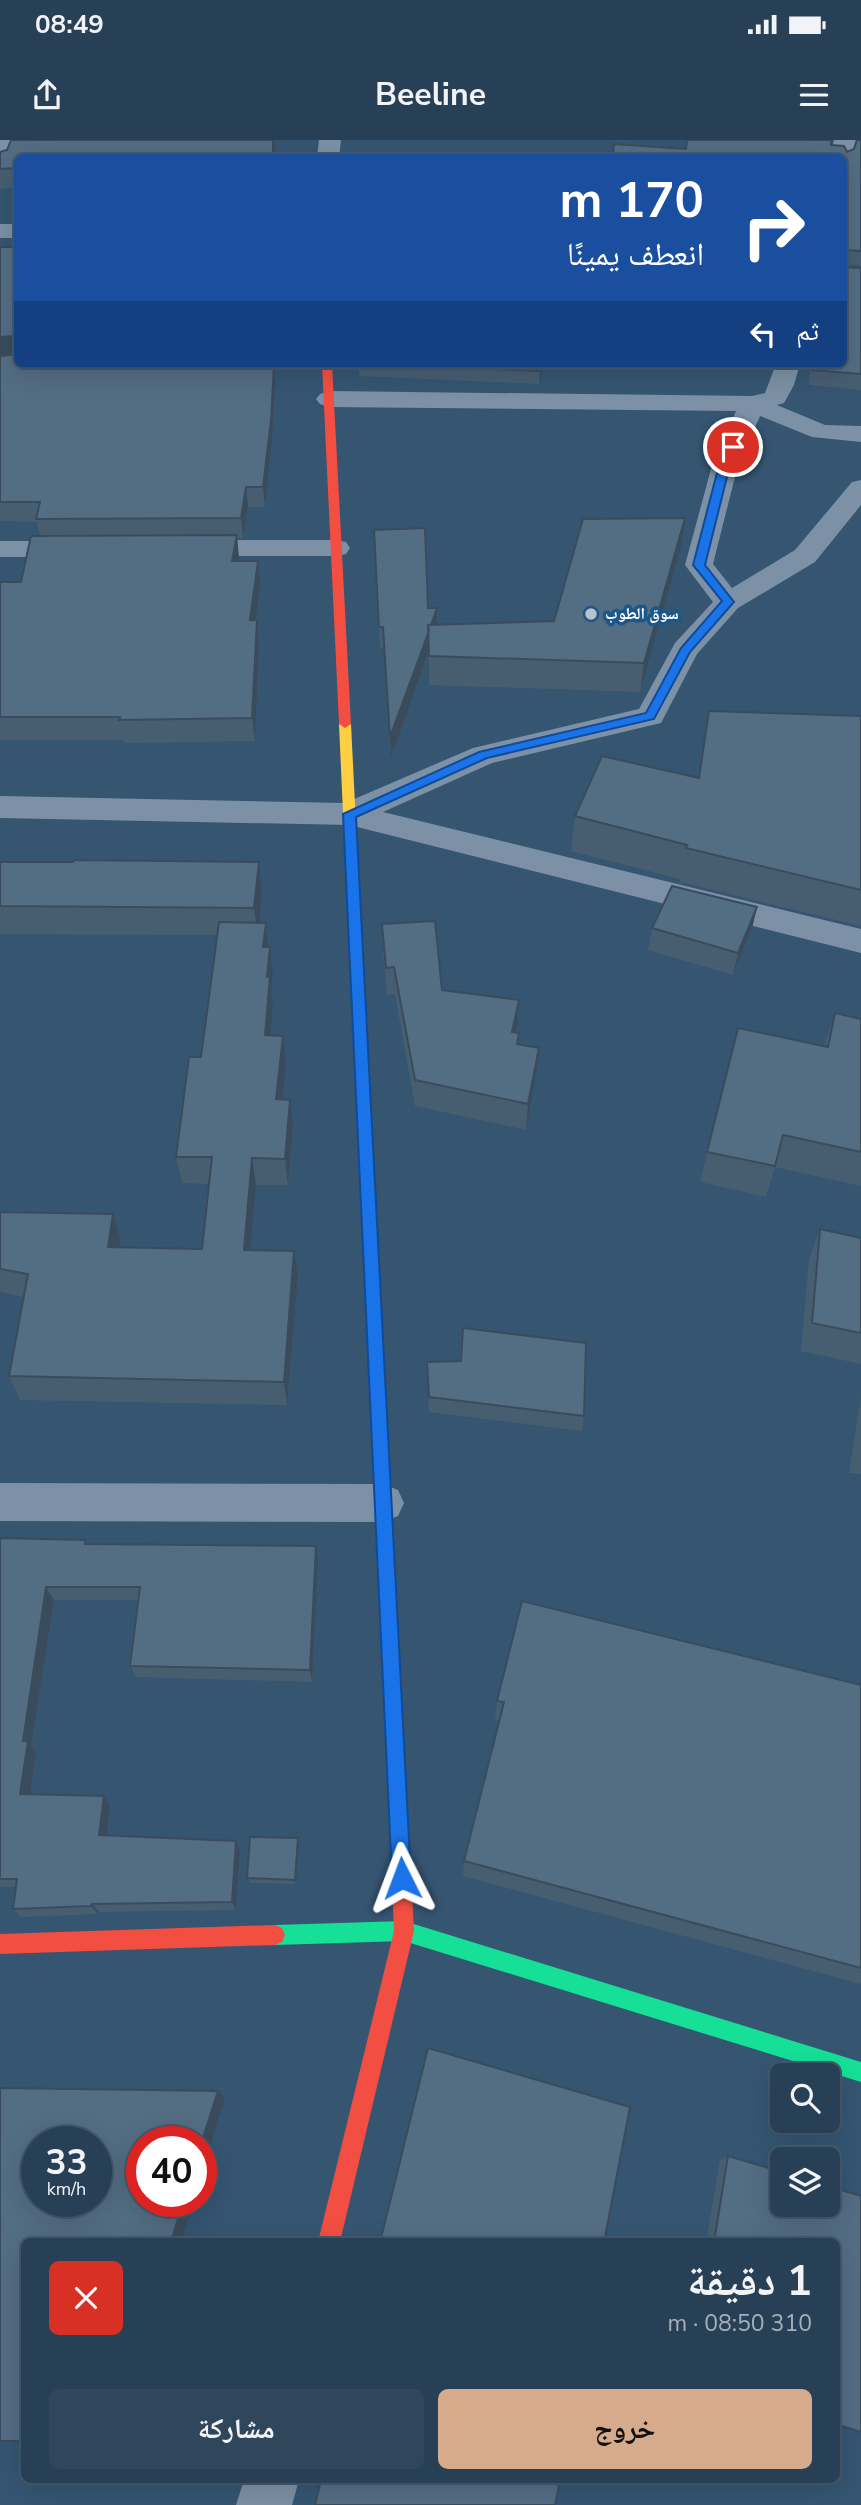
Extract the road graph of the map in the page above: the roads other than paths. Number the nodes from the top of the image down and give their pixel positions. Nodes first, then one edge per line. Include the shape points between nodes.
1 (11, 140) edge
2 (0, 163) edge
3 (327, 368) edge
4 (787, 368) edge
5 (329, 399) junction
6 (752, 404) junction
7 (861, 434) edge
8 (861, 488) edge
9 (112, 548) edge
10 (154, 548) edge
11 (335, 548) junction
12 (0, 549) edge
13 (728, 602) junction
14 (0, 807) edge
15 (349, 814) junction
16 (861, 941) edge
17 (0, 1502) edge
18 (383, 1503) junction
19 (404, 1931) junction
20 (0, 1944) edge
21 (861, 2072) edge
22 (330, 2238) edge
23 (270, 2483) edge
24 (264, 2505) edge

1 - 2 street
3 - 5 street
4 - 6 street via 775,398
5 - 6 street
5 - 11 street
6 - 7 street via 821,432
6 - 13 street via 724,469 699,565
8 - 13 street via 805,555
9 - 12 street
10 - 11 street
11 - 15 street
13 - 15 street via 685,650 650,716 484,755
14 - 15 street
15 - 16 street
15 - 18 street
17 - 18 street
18 - 19 street
19 - 20 street
19 - 21 street
19 - 22 street
23 - 24 street

